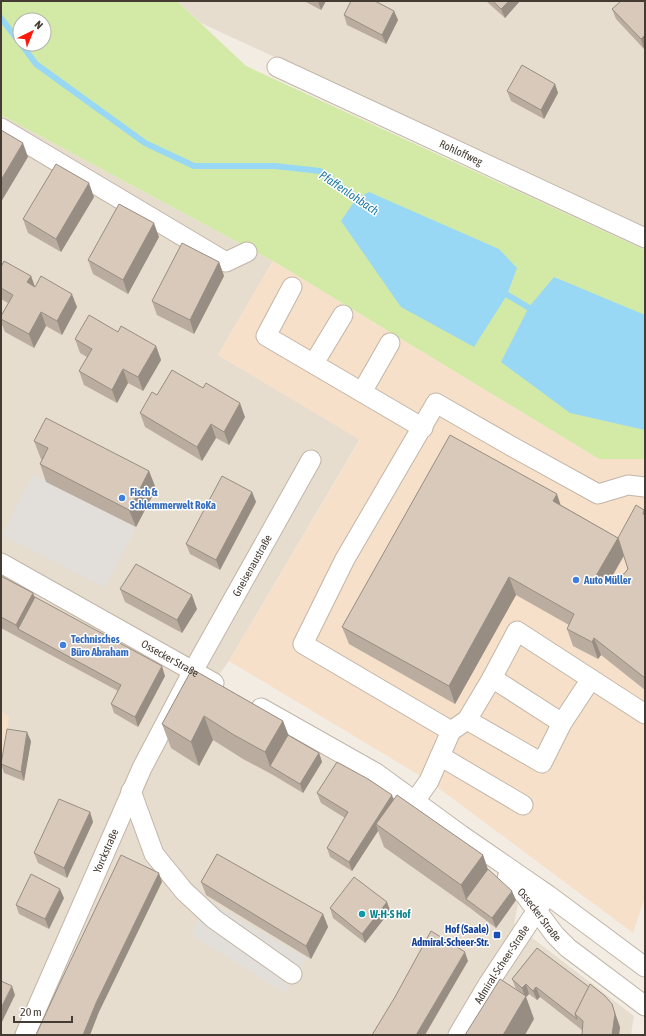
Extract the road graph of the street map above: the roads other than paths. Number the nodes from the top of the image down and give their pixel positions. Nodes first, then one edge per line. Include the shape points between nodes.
1 (277, 67) dead end
2 (1, 128) edge
3 (645, 238) edge
4 (247, 252) dead end
5 (292, 288) dead end
6 (343, 314) dead end
7 (390, 343) dead end
8 (314, 363) junction
9 (362, 392) junction
10 (423, 428) junction
11 (311, 460) dead end
12 (645, 486) edge
13 (1, 563) edge
14 (193, 671) junction
15 (492, 678) junction
16 (591, 679) junction
17 (227, 690) edge
18 (247, 701) edge
19 (645, 714) edge
20 (467, 720) junction
21 (562, 723) junction
22 (451, 731) junction
23 (440, 756) junction
24 (131, 791) junction
25 (415, 802) junction
26 (523, 805) dead end
27 (542, 902) junction
28 (645, 967) edge
29 (292, 974) dead end
30 (645, 1006) edge
31 (25, 1035) edge
32 (458, 1035) edge

1 - 3 street, Rohloffweg
2 - 4 street via 226,262
5 - 8 street via 266,336
6 - 8 street
7 - 9 street
8 - 9 street
9 - 10 street
10 - 12 street via 436,403 598,494 628,485
10 - 22 street via 345,559 303,644
11 - 14 street, Gneisenaustraße
13 - 14 street, Ossecker Straße
14 - 17 street, Ossecker Straße
14 - 24 street, Yorckstraße
15 - 16 street via 517,631
15 - 20 street
15 - 21 street
16 - 19 street
16 - 21 street
18 - 25 street, Ossecker Straße via 376,773
20 - 21 street via 542,763
20 - 22 street
22 - 23 street
23 - 25 street via 429,781
23 - 26 street
24 - 29 street via 154,854 184,891 214,920
24 - 31 street, Yorckstraße
25 - 27 street, Ossecker Straße via 484,856 525,895
27 - 28 street, Ossecker Straße
27 - 30 street, Ossecker Straße via 556,935 568,948
27 - 32 street, Admiral-Scheer-Straße

